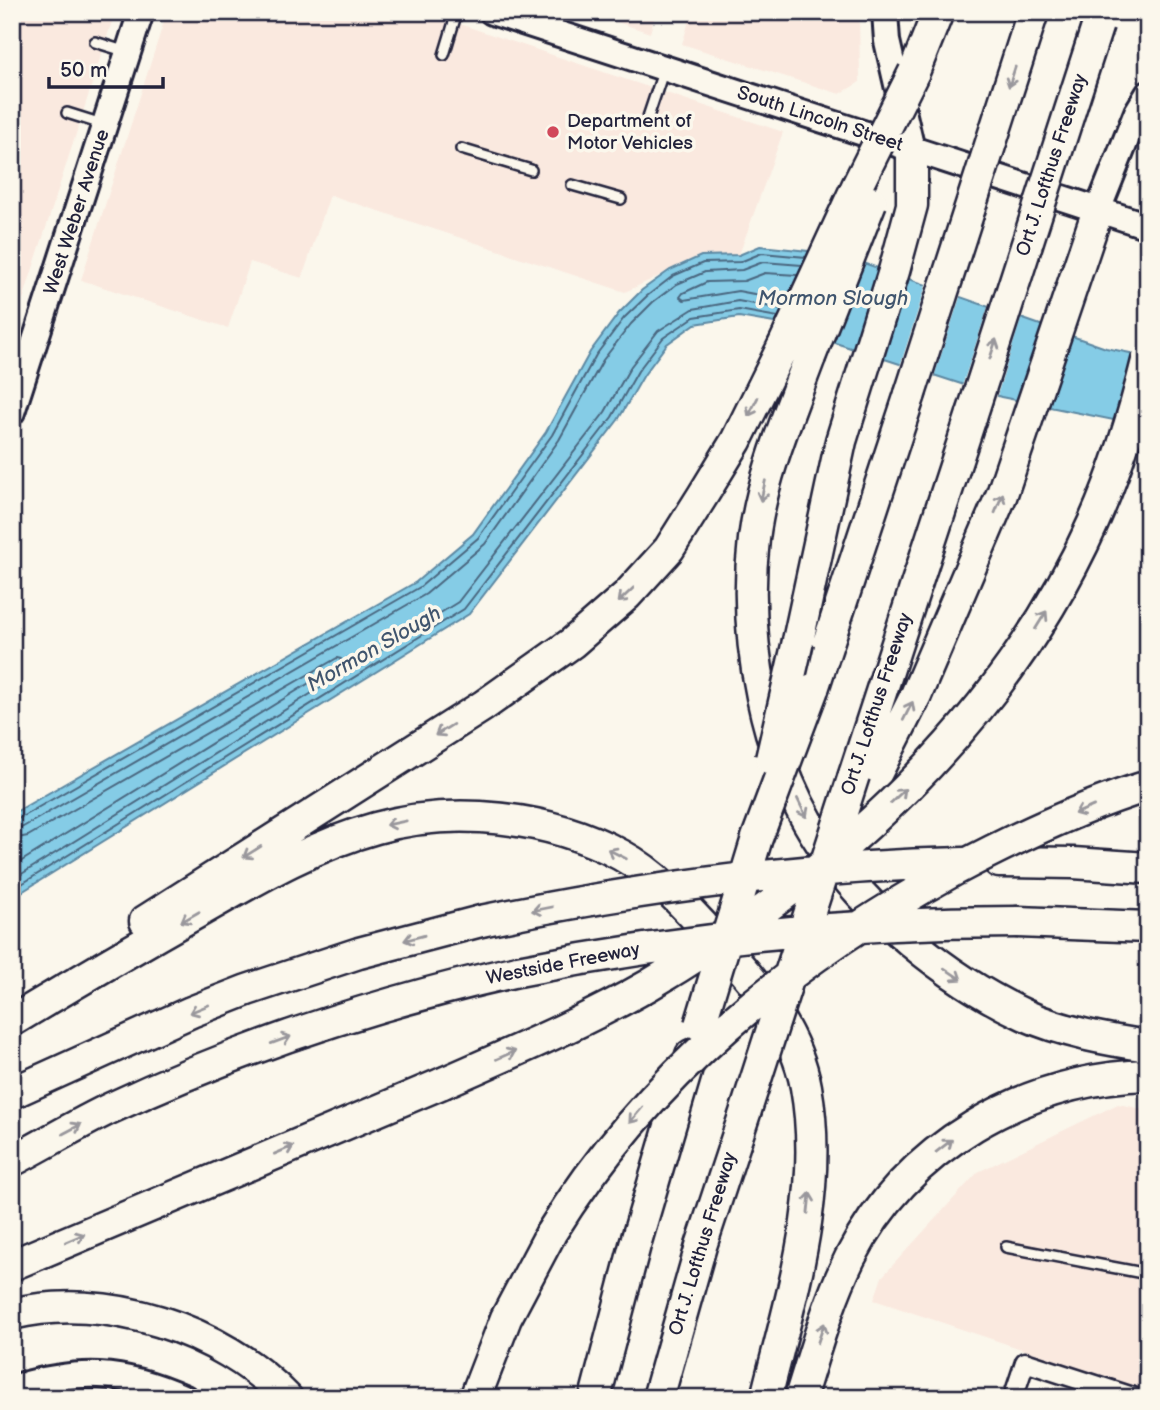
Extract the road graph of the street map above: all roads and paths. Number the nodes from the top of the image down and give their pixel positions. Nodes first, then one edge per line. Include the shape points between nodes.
1 (141, 12) edge
2 (457, 12) edge
3 (492, 12) edge
4 (885, 12) edge
5 (938, 12) edge
6 (1033, 12) edge
7 (1100, 18) edge
8 (95, 43) dead end
9 (128, 52) junction
10 (444, 55) dead end
11 (664, 68) junction
12 (1148, 94) edge
13 (67, 113) dead end
14 (647, 120) dead end
15 (105, 125) junction
16 (461, 149) dead end
17 (912, 150) junction
18 (531, 170) dead end
19 (572, 185) dead end
20 (621, 199) dead end
21 (1098, 210) junction
22 (1148, 226) edge
23 (797, 352) junction
24 (1148, 358) edge
25 (12, 412) edge
26 (860, 785) junction
27 (1148, 786) edge
28 (757, 838) junction
29 (1148, 868) edge
30 (1148, 927) edge
31 (12, 1005) edge
32 (12, 1021) edge
33 (1148, 1046) edge
34 (1148, 1075) edge
35 (12, 1093) edge
36 (12, 1161) edge
37 (1006, 1247) dead end
38 (12, 1265) edge
39 (1148, 1274) edge
40 (12, 1314) edge
41 (12, 1388) edge
42 (185, 1398) edge
43 (288, 1398) edge
44 (475, 1398) edge
45 (595, 1398) edge
46 (658, 1398) edge
47 (766, 1398) edge
48 (800, 1398) edge
49 (1013, 1398) edge
50 (1136, 1398) edge

1 - 9 street, West Weber Avenue
2 - 10 lane
3 - 11 street, South Lincoln Street
4 - 17 street via 887,41
5 - 23 highway, bridge via 879,179
6 -> 28 highway, bridge via 813,689
26 -> 7 highway, Ort J. Lofthus Freeway, bridge via 972,414
8 - 9 lane
9 - 15 street, West Weber Avenue
11 - 14 lane
11 - 17 street, South Lincoln Street
12 - 21 street
13 - 15 lane
15 - 25 street, West Weber Avenue
16 - 18 lane
17 - 21 street, South Lincoln Street
17 - 28 highway, bridge via 912,205 841,441 765,782
19 - 20 lane
21 - 22 street, South Lincoln Street
26 -> 21 highway via 916,695 1002,494
23 -> 31 highway via 669,549 627,595 581,635 483,706
23 -> 33 highway via 766,478 752,574 754,641 765,708 802,810 841,872 927,955 957,977 1027,1016
38 -> 24 highway, bridge via 443,1083 604,1009 693,958 803,880 911,783 1003,678 1056,595 1106,492
26 - 46 highway, Ort J. Lofthus Freeway, bridge via 809,912 701,1246
27 -> 44 highway, bridge via 981,856 870,920 714,1037 645,1105 597,1163 551,1233 506,1318
28 - 45 highway, bridge via 635,1245
29 -> 35 highway, bridge via 1061,862 870,866 610,896 359,953 191,1012
36 -> 30 highway, Westside Freeway, bridge via 161,1086 280,1040 409,998 518,971 757,933 893,923
47 -> 32 highway via 806,1230 813,1156 806,1085 789,1038 754,981 674,896 621,855 557,830 470,816 378,827 339,839 255,879
48 -> 34 highway via 851,1257 875,1216 914,1171 982,1119 1020,1101 1096,1079
37 - 39 lane
40 - 43 highway via 71,1307 129,1313 184,1329 233,1353
41 - 42 street via 49,1377 98,1374 141,1381
49 - 50 street via 1025,1362

